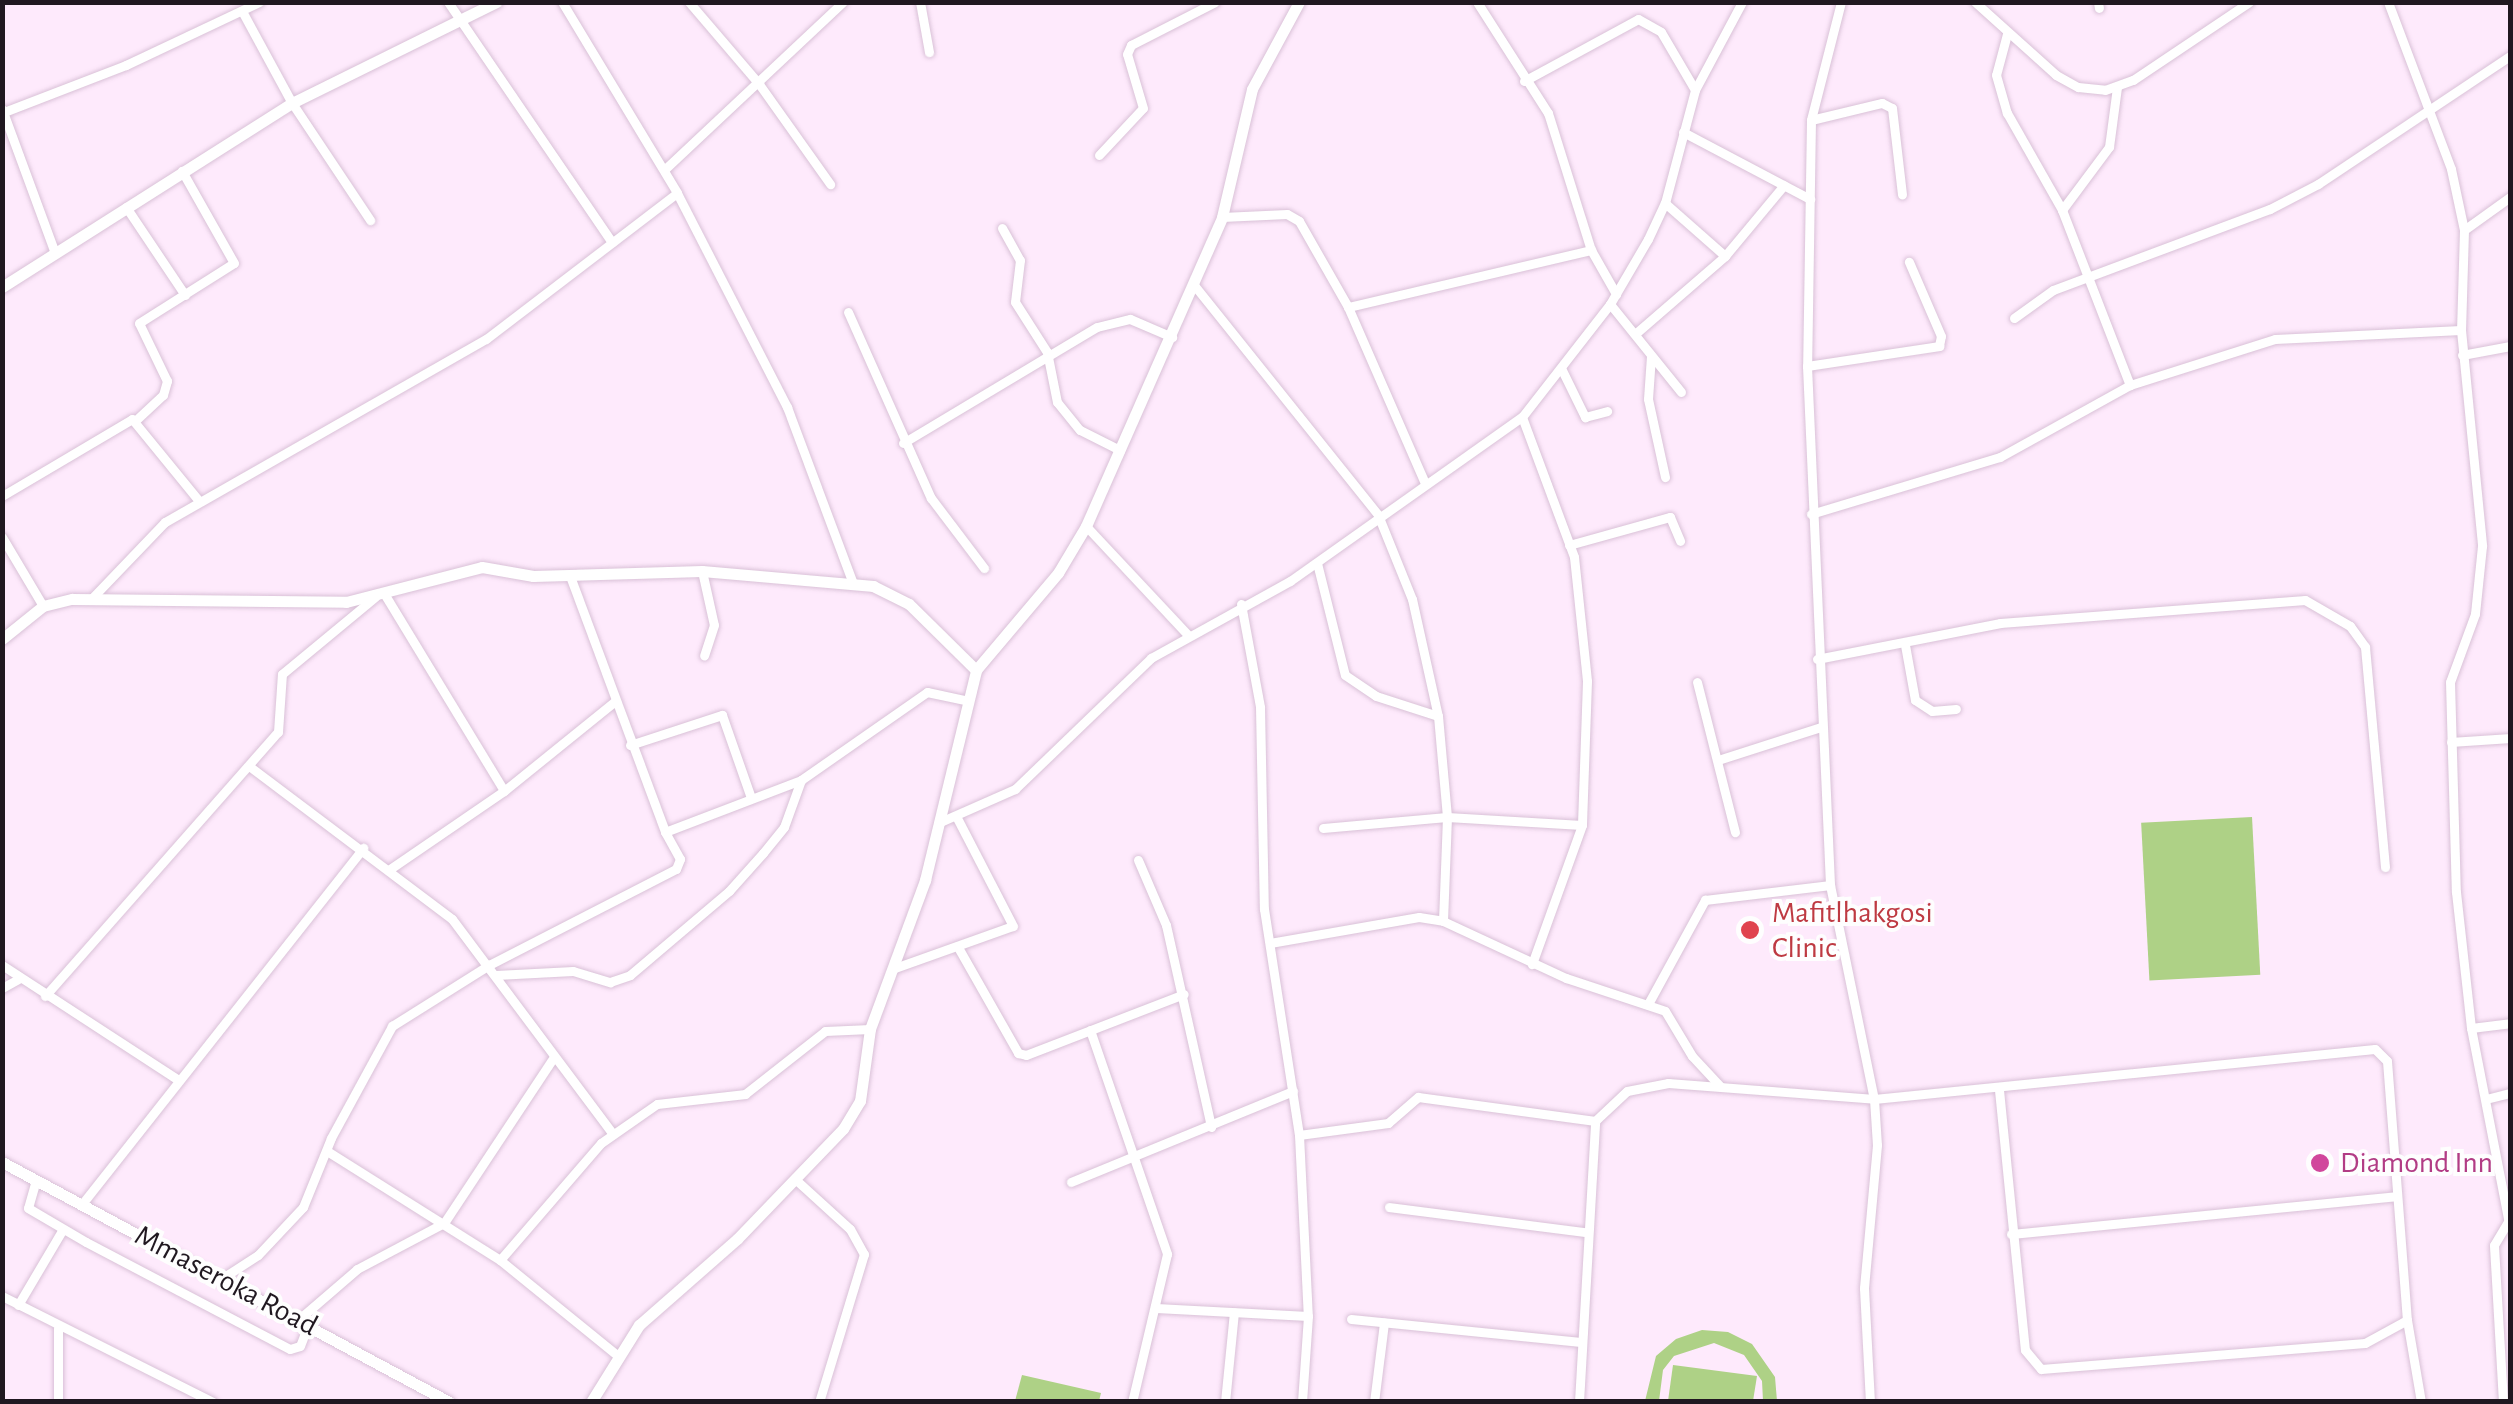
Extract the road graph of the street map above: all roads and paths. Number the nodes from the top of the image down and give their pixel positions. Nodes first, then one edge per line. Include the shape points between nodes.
1 (232, 2) edge
2 (259, 2) edge
3 (448, 2) edge
4 (496, 2) edge
5 (562, 2) edge
6 (689, 2) edge
7 (844, 2) edge
8 (920, 2) edge
9 (1216, 2) edge
10 (1300, 2) edge
11 (1477, 2) edge
12 (1742, 2) edge
13 (1841, 2) edge
14 (1974, 2) edge
15 (2250, 2) edge
16 (2388, 2) edge
17 (239, 12) junction
18 (455, 18) junction
19 (2007, 34) junction
20 (930, 52) dead end
21 (2510, 56) edge
22 (1524, 81) junction
23 (759, 84) junction
24 (2117, 87) junction
25 (1695, 90) junction
26 (292, 103) junction
27 (3, 110) edge
28 (2430, 113) junction
29 (1812, 120) junction
30 (1683, 132) junction
31 (1099, 155) dead end
32 (664, 170) junction
33 (182, 171) junction
34 (830, 184) dead end
35 (1784, 185) junction
36 (677, 193) junction
37 (1902, 194) dead end
38 (2510, 198) edge
39 (1810, 199) junction
40 (1665, 203) junction
41 (126, 207) junction
42 (2062, 210) junction
43 (1222, 217) junction
44 (370, 220) dead end
45 (1002, 228) dead end
46 (2464, 230) junction
47 (612, 242) junction
48 (1591, 250) junction
49 (55, 253) junction
50 (1725, 256) junction
51 (1909, 262) dead end
52 (2089, 280) junction
53 (1194, 285) junction
54 (2, 288) edge
55 (1616, 294) junction
56 (185, 295) junction
57 (1610, 304) junction
58 (1348, 307) junction
59 (848, 312) dead end
60 (2014, 318) dead end
61 (2461, 330) junction
62 (1634, 334) junction
63 (1172, 337) junction
64 (2510, 346) edge
65 (1047, 352) junction
66 (2462, 355) junction
67 (1651, 356) junction
68 (1807, 366) junction
69 (1561, 368) junction
70 (2130, 385) junction
71 (1681, 392) dead end
72 (1607, 411) dead end
73 (1522, 416) junction
74 (136, 420) junction
75 (903, 443) junction
76 (1120, 450) junction
77 (1664, 477) dead end
78 (1424, 482) junction
79 (2, 496) edge
80 (199, 501) junction
81 (1811, 514) junction
82 (1378, 515) junction
83 (1086, 526) junction
84 (2, 537) edge
85 (1680, 541) dead end
86 (1569, 545) junction
87 (1317, 564) junction
88 (984, 568) dead end
89 (702, 570) junction
90 (570, 576) junction
91 (852, 581) junction
92 (380, 596) junction
93 (93, 597) junction
94 (1241, 604) junction
95 (43, 606) junction
96 (1186, 634) junction
97 (2, 639) edge
98 (1905, 644) junction
99 (704, 655) dead end
100 (1816, 659) junction
101 (976, 670) junction
102 (1696, 682) dead end
103 (966, 700) junction
104 (615, 701) junction
105 (1956, 709) dead end
106 (1438, 716) junction
107 (1820, 727) junction
108 (2510, 738) edge
109 (2451, 742) junction
110 (630, 745) junction
111 (1718, 760) junction
112 (249, 766) junction
113 (800, 780) junction
114 (504, 791) junction
115 (750, 795) junction
116 (1447, 817) junction
117 (957, 818) junction
118 (940, 822) junction
119 (1582, 825) junction
120 (1323, 828) dead end
121 (665, 832) junction
122 (1735, 832) dead end
123 (363, 848) junction
124 (1138, 860) dead end
125 (2385, 867) dead end
126 (390, 869) junction
127 (1830, 885) junction
128 (1443, 921) junction
129 (1270, 943) junction
130 (959, 948) junction
131 (1532, 964) junction
132 (2, 965) edge
133 (489, 965) junction
134 (890, 970) junction
135 (496, 975) junction
136 (20, 978) junction
137 (2, 988) edge
138 (1184, 994) junction
139 (45, 996) junction
140 (1648, 1004) junction
141 (2510, 1023) edge
142 (870, 1028) junction
143 (2471, 1028) junction
144 (1090, 1030) junction
145 (552, 1060) junction
146 (177, 1079) junction
147 (1720, 1086) junction
148 (1999, 1090) junction
149 (1293, 1091) junction
150 (2510, 1093) edge
151 (2486, 1098) junction
152 (1874, 1099) junction
153 (1595, 1121) junction
154 (1211, 1127) junction
155 (612, 1133) junction
156 (1299, 1135) junction
157 (327, 1151) junction
158 (1136, 1157) junction
159 (2, 1162) edge
160 (36, 1180) junction
161 (795, 1180) junction
162 (1071, 1182) dead end
163 (2396, 1196) junction
164 (82, 1204) junction
165 (1389, 1207) dead end
166 (2509, 1218) edge
167 (444, 1223) junction
168 (63, 1229) junction
169 (1584, 1232) junction
170 (2011, 1234) junction
171 (500, 1260) junction
172 (224, 1277) junction
173 (2, 1296) edge
174 (18, 1305) junction
175 (1156, 1308) junction
176 (1234, 1312) junction
177 (1308, 1316) junction
178 (1351, 1319) dead end
179 (2407, 1320) junction
180 (303, 1322) junction
181 (1384, 1323) junction
182 (58, 1328) junction
183 (1581, 1342) junction
184 (617, 1354) junction
185 (210, 1401) edge
186 (58, 1402) edge
187 (450, 1402) edge
188 (590, 1402) edge
189 (820, 1402) edge
190 (1132, 1402) edge
191 (1225, 1402) edge
192 (1302, 1402) edge
193 (1374, 1402) edge
194 (1578, 1402) edge
195 (1870, 1402) edge
196 (2422, 1402) edge
197 (2503, 1402) edge

1 - 17 street
2 - 17 street
3 - 18 street
4 - 18 street
5 - 32 street
6 - 23 street
7 - 23 street
8 - 20 street
9 - 31 street via 1131,45 1127,54 1143,108
10 - 43 street via 1252,89
11 - 22 street
12 - 25 street
13 - 29 street
14 - 19 street
15 - 24 street
16 - 28 street
17 - 26 street
17 - 27 street
18 - 26 street
18 - 47 street
19 - 24 street via 2078,88
19 - 42 street via 1998,85
21 - 28 street
22 - 25 street via 1638,20 1662,32
22 - 48 street via 1548,113
23 - 32 street
23 - 34 street
24 - 42 street via 2108,147
25 - 30 street
26 - 33 street
26 - 44 street
27 - 49 street
28 - 46 street
28 - 52 street via 2270,209
29 - 37 street via 1882,103 1892,108
29 - 39 street
30 - 35 street
30 - 40 street
32 - 36 street
33 - 41 street
33 - 56 street via 234,260
35 - 39 street
35 - 50 street
36 - 47 street
36 - 91 street via 787,407
38 - 46 street
39 - 68 street
40 - 50 street
40 - 55 street
41 - 49 street
41 - 56 street
42 - 52 street
43 - 53 street
43 - 58 street via 1294,216
45 - 65 street via 1020,260 1015,302
46 - 61 street
47 - 80 street via 486,339
48 - 55 street
48 - 58 street
49 - 54 street
50 - 62 street
51 - 68 street via 1942,336 1939,346
52 - 60 street via 2054,290
52 - 70 street
53 - 63 street
53 - 82 street
55 - 57 street
56 - 74 street via 139,322 167,381
57 - 62 street
57 - 69 street
58 - 78 street
59 - 75 street
61 - 66 street
61 - 70 street via 2275,338
62 - 67 street
63 - 65 street via 1130,318
63 - 76 street
64 - 66 street
65 - 75 street via 984,399
65 - 76 street via 1056,402 1104,446
66 - 109 street via 2482,546 2476,614 2450,682
67 - 71 street
67 - 77 street via 1648,399
68 - 81 street
69 - 72 street via 1585,417
69 - 73 street
70 - 81 street via 2000,458
73 - 78 street
73 - 86 street
74 - 79 street
74 - 80 street
75 - 88 street via 930,498
76 - 83 street
78 - 82 street
80 - 93 street via 146,536
81 - 100 street
82 - 87 street
82 - 106 street via 1412,600
83 - 96 street
83 - 101 street via 1058,573
84 - 95 street
85 - 86 street via 1670,518
86 - 119 street via 1587,681
87 - 94 street
87 - 106 street via 1345,675 1376,696
89 - 90 street
89 - 91 street
89 - 99 street via 714,625
90 - 92 street via 482,567
90 - 104 street
91 - 101 street via 909,604
92 - 93 street via 346,602
92 - 112 street via 282,674 278,732
92 - 114 street
93 - 95 street
94 - 96 street
94 - 129 street via 1260,708 1261,859
95 - 97 street
96 - 117 street via 1151,658 1015,789
98 - 100 street
98 - 105 street via 1916,700 1932,710
98 - 125 street via 2000,623 2147,610 2286,599 2326,610 2365,647
100 - 107 street
101 - 103 street
102 - 111 street
103 - 113 street via 927,692
103 - 118 street
104 - 110 street
104 - 114 street
106 - 116 street
107 - 111 street
107 - 127 street
108 - 109 street
109 - 143 street via 2456,892
110 - 115 street via 722,715
110 - 121 street
111 - 122 street
112 - 123 street
112 - 139 street
113 - 115 street
113 - 135 street via 784,826 764,854 630,974 610,982 573,971
114 - 126 street
115 - 121 street
116 - 119 street
116 - 120 street
116 - 128 street
117 - 118 street
117 - 130 street via 1014,924
118 - 134 street
119 - 131 street
121 - 133 street via 680,859 676,869
123 - 126 street
123 - 146 street
124 - 138 street via 1166,925
126 - 133 street via 452,919
127 - 140 street via 1705,900
127 - 152 street
128 - 129 street via 1419,917
128 - 131 street
129 - 149 street
130 - 134 street
130 - 144 street via 1018,1053
131 - 140 street
132 - 136 street
133 - 135 street
133 - 157 street via 392,1026
134 - 142 street
135 - 145 street
136 - 137 street
136 - 139 street
138 - 144 street
138 - 154 street
139 - 146 street
140 - 147 street via 1674,1022 1692,1056
141 - 143 street
142 - 155 street via 825,1032 745,1094 671,1099
142 - 161 street via 860,1101
143 - 151 street
144 - 158 street
145 - 155 street
145 - 167 street
146 - 164 street
147 - 152 street
147 - 153 street via 1640,1086
148 - 152 street
148 - 163 street via 2380,1050 2387,1061
148 - 170 street
149 - 154 street
149 - 156 street
150 - 151 street
151 - 166 street
152 - 195 street via 1878,1145 1864,1288
153 - 156 street via 1418,1097 1388,1123
153 - 169 street
154 - 158 street
155 - 171 street
156 - 177 street
157 - 167 street
157 - 172 street via 296,1218
158 - 162 street
158 - 175 street via 1167,1254
159 - 160 street, Mmaseroka Road
160 - 164 street, Mmaseroka Road
160 - 168 street via 28,1208
161 - 184 street via 639,1325
161 - 189 street via 850,1229 864,1254
163 - 170 street
163 - 179 street
164 - 172 street, Mmaseroka Road
165 - 169 street
166 - 197 street via 2494,1245
167 - 171 street
167 - 180 street via 357,1269
168 - 174 street
168 - 180 street via 290,1349 300,1346
169 - 183 street
170 - 179 street via 2026,1350 2042,1369 2365,1344
171 - 184 street
172 - 180 street, Mmaseroka Road
173 - 174 street
174 - 182 street
175 - 176 street
175 - 190 street
176 - 177 street
176 - 191 street
177 - 192 street
178 - 181 street
179 - 196 street
180 - 187 street, Mmaseroka Road
181 - 183 street
181 - 193 street
182 - 185 street
182 - 186 street
183 - 194 street
184 - 188 street

